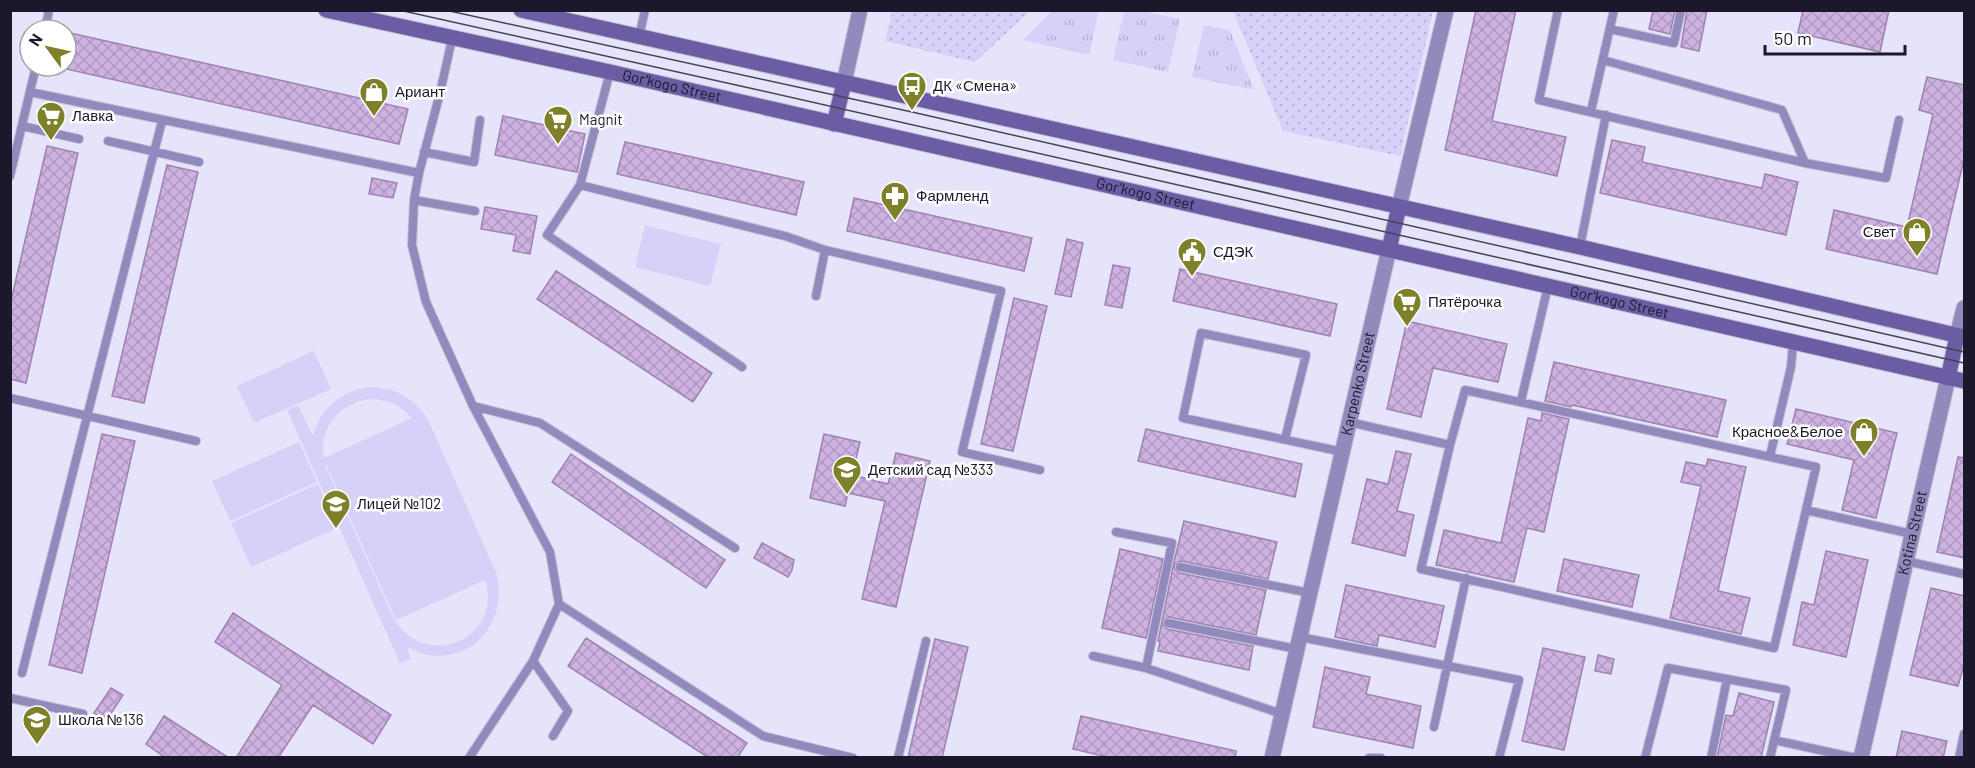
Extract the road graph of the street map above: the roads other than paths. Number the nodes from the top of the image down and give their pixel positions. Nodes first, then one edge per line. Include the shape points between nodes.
1 (326, 10) edge
2 (521, 10) edge
3 (645, 10) edge
4 (860, 10) edge
5 (1446, 10) edge
6 (1558, 10) edge
7 (1614, 10) edge
8 (1681, 10) edge
9 (1610, 29) junction
10 (639, 37) junction
11 (452, 39) junction
12 (1603, 60) junction
13 (610, 72) junction
14 (33, 78) edge
15 (844, 83) junction
16 (30, 92) junction
17 (1591, 111) junction
18 (1606, 115) junction
19 (480, 120) dead end
20 (1899, 120) dead end
21 (162, 121) junction
22 (834, 124) junction
23 (22, 126) junction
24 (10, 134) edge
25 (79, 139) dead end
26 (19, 140) junction
27 (108, 141) dead end
28 (154, 151) junction
29 (424, 152) junction
30 (200, 162) dead end
31 (1804, 163) junction
32 (418, 173) junction
33 (10, 176) edge
34 (580, 185) junction
35 (414, 200) junction
36 (1399, 207) junction
37 (475, 211) dead end
38 (1580, 247) junction
39 (1389, 249) junction
40 (825, 250) junction
41 (1549, 285) junction
42 (816, 297) dead end
43 (1965, 308) edge
44 (1961, 337) edge
45 (1793, 343) junction
46 (742, 367) dead end
47 (1948, 378) junction
48 (1965, 381) edge
49 (10, 398) edge
50 (1521, 401) junction
51 (473, 406) junction
52 (87, 416) junction
53 (1349, 422) junction
54 (1285, 439) junction
55 (196, 441) dead end
56 (1450, 445) junction
57 (1343, 452) junction
58 (1770, 456) junction
59 (1040, 470) dead end
60 (1806, 510) junction
61 (1116, 532) dead end
62 (1912, 534) junction
63 (735, 548) dead end
64 (1906, 561) junction
65 (1180, 567) dead end
66 (1965, 573) edge
67 (1466, 578) junction
68 (1311, 593) junction
69 (559, 604) junction
70 (1168, 623) dead end
71 (926, 641) dead end
72 (1299, 643) junction
73 (1093, 656) dead end
74 (533, 661) junction
75 (1448, 665) junction
76 (1146, 668) junction
77 (22, 673) dead end
78 (1727, 679) junction
79 (10, 698) edge
80 (83, 714) dead end
81 (1282, 714) junction
82 (1434, 727) dead end
83 (1965, 735) edge
84 (553, 736) dead end
85 (1774, 740) junction
86 (469, 758) edge
87 (853, 758) edge
88 (898, 758) edge
89 (1272, 758) edge
90 (1369, 758) edge
91 (1381, 758) edge
92 (1499, 758) edge
93 (1645, 758) edge
94 (1711, 758) edge
95 (1770, 758) edge
96 (1859, 758) edge
97 (1959, 758) edge

1 - 11 main road, Gor'kogo Street
2 - 10 main road
3 - 10 lane
4 - 15 street
5 - 36 street, Karpenko Street
6 - 17 lane via 1539,99
7 - 9 lane
8 - 9 lane via 1674,43
9 - 12 lane
10 - 15 main road
11 - 13 main road, Gor'kogo Street
11 - 29 lane
12 - 17 lane
12 - 31 lane via 1782,110
13 - 22 main road, Gor'kogo Street
13 - 34 lane
14 - 16 lane
15 - 22 main road
15 - 36 main road
16 - 21 lane
16 - 23 lane
17 - 18 lane
18 - 31 lane
18 - 38 lane
19 - 29 lane via 474,162
20 - 31 lane via 1886,178
21 - 28 lane
21 - 32 lane
22 - 39 main road, Gor'kogo Street
23 - 25 lane
23 - 26 lane
24 - 26 lane
26 - 33 lane
27 - 28 lane
28 - 30 lane
28 - 52 lane
29 - 32 lane
32 - 35 lane
34 - 40 lane via 785,236
34 - 46 lane via 548,235
35 - 37 lane
35 - 51 lane via 412,245 426,302
36 - 38 main road
36 - 39 main road, Karpenko Street
38 - 44 main road
39 - 41 main road, Gor'kogo Street
39 - 53 street, Karpenko Street
40 - 42 lane
40 - 59 lane via 1001,291 962,452
41 - 45 main road, Gor'kogo Street
41 - 50 lane
43 - 44 street, Kotina Street
44 - 47 main road, Kotina Street
45 - 47 main road, Gor'kogo Street
45 - 58 lane
47 - 48 main road, Gor'kogo Street
47 - 62 street, Kotina Street
49 - 52 lane
50 - 56 lane via 1465,390
50 - 58 lane
51 - 63 lane via 540,423
51 - 69 lane via 550,552
52 - 55 lane
52 - 77 lane
53 - 56 lane
53 - 57 street, Karpenko Street
54 - 54 lane via 1306,355 1201,333 1183,418
54 - 57 lane
56 - 67 lane via 1421,569
57 - 68 street, Karpenko Street
58 - 60 lane via 1816,467
60 - 62 lane
60 - 67 lane via 1774,648
61 - 76 lane via 1172,543
62 - 64 street, Kotina Street
64 - 66 lane
64 - 96 street, Kotina Street
65 - 68 lane
67 - 75 lane
68 - 72 street, Karpenko Street
69 - 74 lane
69 - 87 lane via 763,736
70 - 72 lane
71 - 88 lane
72 - 75 lane
72 - 81 street, Karpenko Street
73 - 76 lane
74 - 84 lane via 568,711
74 - 86 lane
75 - 82 lane
75 - 92 lane via 1519,680
76 - 81 lane
78 - 85 lane via 1786,690
78 - 93 lane via 1668,668
78 - 94 lane
79 - 80 lane
81 - 89 street, Karpenko Street
83 - 97 lane
85 - 95 lane
85 - 96 lane
90 - 91 lane

